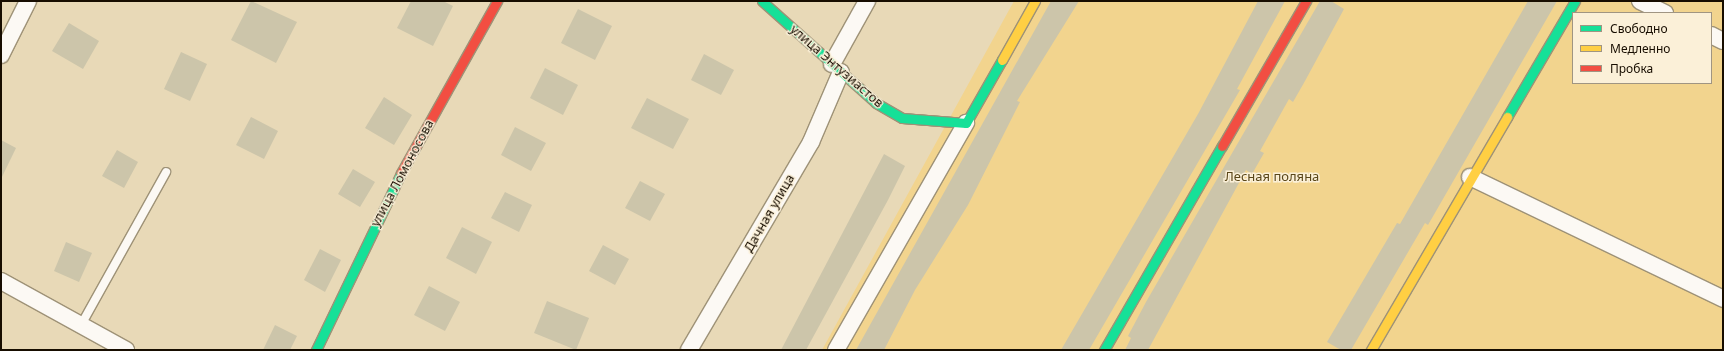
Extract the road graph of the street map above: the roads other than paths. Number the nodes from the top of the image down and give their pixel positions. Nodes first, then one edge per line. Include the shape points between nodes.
1 (28, 1) edge
2 (497, 1) edge
3 (762, 1) edge
4 (867, 1) edge
5 (1035, 1) edge
6 (1306, 1) edge
7 (1575, 1) edge
8 (1640, 1) edge
9 (1663, 12) edge
10 (1712, 36) edge
11 (1723, 41) edge
12 (1, 55) edge
13 (837, 68) junction
14 (966, 123) junction
15 (166, 172) dead end
16 (1470, 177) junction
17 (1, 281) edge
18 (1723, 299) edge
19 (81, 325) junction
20 (126, 350) edge
21 (316, 350) edge
22 (689, 350) edge
23 (836, 350) edge
24 (1104, 350) edge
25 (1371, 350) edge

1 - 12 street
2 - 21 street, улица Ломоносова via 380,210
3 - 13 street, улица Энтузиастов
4 - 13 street, Дачная улица
5 - 14 street
6 - 24 street
7 - 16 street
8 - 9 street
10 - 11 street
13 - 14 street, улица Энтузиастов via 876,103 902,118
13 - 22 street, Дачная улица via 810,142
14 - 23 street
15 - 19 lane
16 - 18 street
16 - 25 street
17 - 19 street
19 - 20 street

